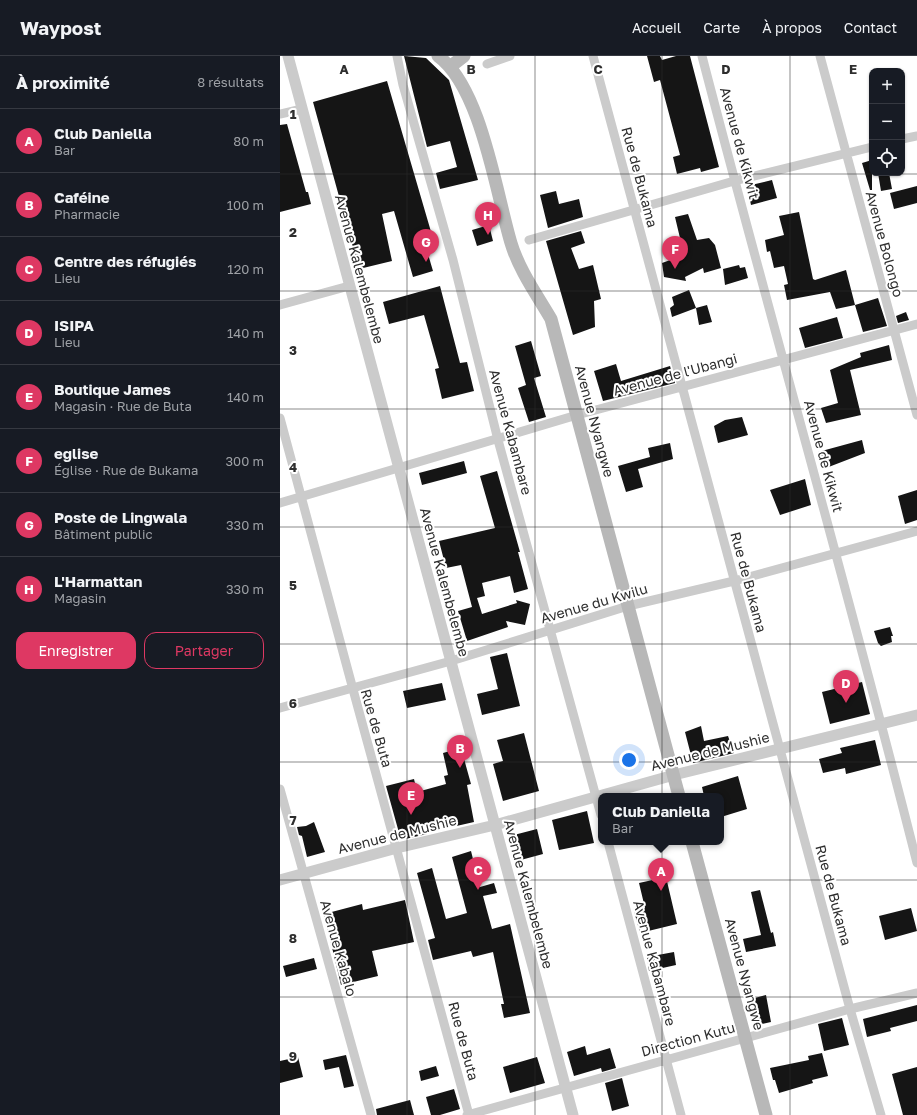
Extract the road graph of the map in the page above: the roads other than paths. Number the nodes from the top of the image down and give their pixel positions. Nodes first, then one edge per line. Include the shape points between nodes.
1 (288, 56) edge
2 (397, 56) edge
3 (438, 56) edge
4 (464, 56) edge
5 (510, 56) edge
6 (593, 56) edge
7 (702, 56) edge
8 (820, 56) edge
9 (487, 64) dead end
10 (451, 66) junction
11 (302, 109) junction
12 (280, 114) edge
13 (917, 136) edge
14 (905, 138) edge
15 (869, 148) edge
16 (846, 153) junction
17 (734, 181) junction
18 (634, 211) junction
19 (529, 240) dead end
20 (349, 286) junction
21 (280, 305) edge
22 (917, 324) edge
23 (894, 330) junction
24 (784, 360) junction
25 (683, 386) junction
26 (577, 415) junction
27 (917, 415) edge
28 (280, 418) edge
29 (498, 440) junction
30 (399, 469) junction
31 (301, 497) junction
32 (280, 503) edge
33 (917, 531) edge
34 (835, 554) junction
35 (734, 581) junction
36 (628, 606) junction
37 (550, 631) junction
38 (451, 661) junction
39 (352, 689) junction
40 (280, 708) edge
41 (917, 715) edge
42 (882, 724) junction
43 (780, 749) junction
44 (674, 775) junction
45 (280, 789) edge
46 (610, 793) edge
47 (678, 793) edge
48 (596, 797) junction
49 (598, 804) edge
50 (495, 825) junction
51 (609, 845) edge
52 (693, 845) edge
53 (397, 848) junction
54 (917, 863) edge
55 (304, 874) junction
56 (280, 880) edge
57 (917, 993) edge
58 (850, 1009) junction
59 (745, 1038) junction
60 (666, 1059) junction
61 (566, 1088) junction
62 (371, 1115) edge
63 (468, 1115) edge
64 (573, 1115) edge
65 (681, 1115) edge
66 (766, 1115) edge
67 (881, 1115) edge

1 - 11 street, Avenue Kalembelembe
2 - 29 street, Avenue Kabambare via 453,260
3 - 10 main road, Avenue Nyangwe
4 - 10 main road
5 - 9 street
6 - 18 street, Rue de Bukama
7 - 17 street, Avenue de Kikwit
8 - 16 street, Avenue Bolongo
10 - 26 main road, Avenue Nyangwe via 474,110 518,263 550,319
11 - 12 street
11 - 20 street, Avenue Kalembelembe
13 - 14 street
15 - 16 street
16 - 17 street
16 - 23 street, Avenue Bolongo
17 - 18 street
17 - 24 street, Avenue de Kikwit
18 - 19 street
18 - 25 street, Rue de Bukama
20 - 21 street
20 - 30 street, Avenue Kalembelembe
22 - 23 street, Avenue de l'Ubangi
23 - 24 street, Avenue de l'Ubangi
23 - 27 street, Avenue Bolongo
24 - 25 street, Avenue de l'Ubangi
24 - 34 street, Avenue de Kikwit
25 - 26 street, Avenue de l'Ubangi
25 - 35 street, Rue de Bukama
26 - 29 street, Avenue de l'Ubangi
26 - 36 main road, Avenue Nyangwe
28 - 31 street, Rue de Buta
29 - 30 street, Avenue de l'Ubangi
29 - 37 street, Avenue Kabambare
30 - 31 street, Avenue de l'Ubangi
30 - 38 street, Avenue Kalembelembe
31 - 32 street, Avenue de l'Ubangi
31 - 39 street, Rue de Buta
33 - 34 street, Avenue du Kwilu
34 - 35 street, Avenue du Kwilu
34 - 42 street, Avenue de Kikwit
35 - 36 street, Avenue du Kwilu
35 - 43 street, Rue de Bukama
36 - 37 street, Avenue du Kwilu
36 - 44 main road, Avenue Nyangwe
37 - 38 street, Avenue du Kwilu
37 - 48 street, Avenue Kabambare
38 - 39 street, Avenue du Kwilu
38 - 50 street, Avenue Kalembelembe
39 - 40 street, Avenue du Kwilu
39 - 53 street, Rue de Buta
41 - 42 street, Avenue de Mushie
42 - 43 street, Avenue de Mushie
42 - 54 street, Avenue de Kikwit
43 - 44 street, Avenue de Mushie
43 - 58 street, Rue de Bukama
44 - 46 street, Avenue de Mushie
44 - 47 main road, Avenue Nyangwe
45 - 55 street, Avenue Kabalo
48 - 49 street, Avenue Kabambare
48 - 50 street, Avenue de Mushie
50 - 53 street, Avenue de Mushie
50 - 61 street, Avenue Kalembelembe
51 - 60 street, Avenue Kabambare
52 - 59 main road, Avenue Nyangwe
53 - 55 street, Avenue de Mushie
53 - 63 street, Rue de Buta
55 - 56 street, Avenue de Mushie
55 - 62 street, Avenue Kabalo
57 - 58 street, Direction Kutu
58 - 59 street, Direction Kutu
58 - 67 street, Rue de Bukama
59 - 60 street, Direction Kutu
59 - 66 main road, Avenue Nyangwe
60 - 61 street, Direction Kutu
60 - 65 street, Avenue Kabambare
61 - 63 street, Direction Kutu
61 - 64 street, Avenue Kalembelembe

